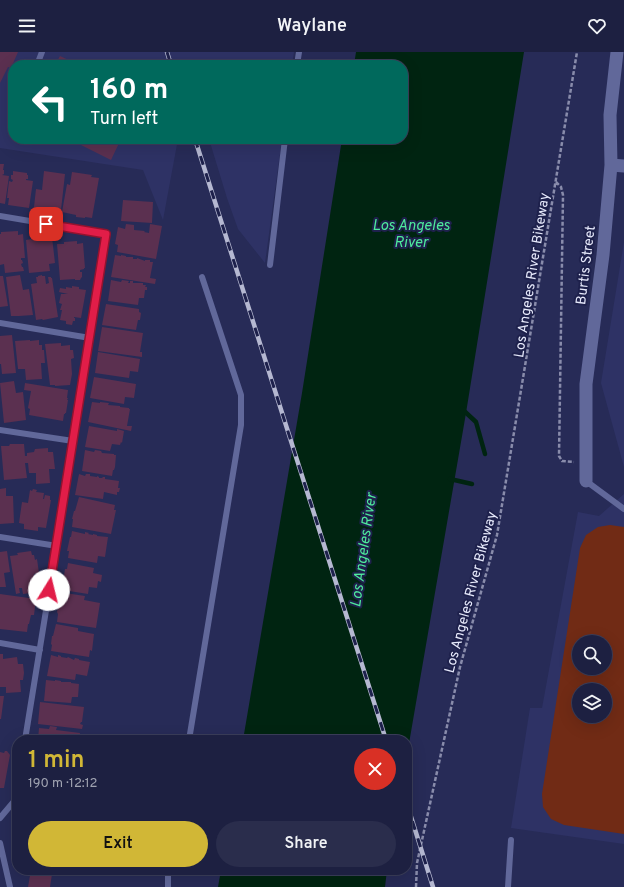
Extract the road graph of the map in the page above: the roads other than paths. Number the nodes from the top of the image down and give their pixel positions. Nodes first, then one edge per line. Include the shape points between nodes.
1 (617, 52) edge
2 (284, 144) edge
3 (611, 165) junction
4 (624, 166) edge
5 (0, 216) edge
6 (270, 265) dead end
7 (202, 277) dead end
8 (0, 323) edge
9 (90, 338) junction
10 (0, 430) edge
11 (73, 441) junction
12 (586, 481) joint
13 (624, 509) edge
14 (0, 537) edge
15 (56, 546) junction
16 (0, 643) edge
17 (40, 650) junction
18 (27, 735) edge
19 (190, 735) edge
20 (12, 804) edge
21 (0, 818) edge
22 (512, 840) dead end
23 (0, 844) edge
24 (168, 875) edge
25 (10, 887) edge
26 (168, 887) edge
27 (508, 887) edge

1 - 3 street, Burtis Street via 610,115
2 - 6 lane
3 - 4 street
3 - 12 street, Burtis Street via 603,255 586,384
5 - 9 lane via 106,234
7 - 19 lane via 241,395 241,425
8 - 9 lane
9 - 11 lane
10 - 11 lane
11 - 15 lane
12 - 13 lane
14 - 15 lane
15 - 17 lane
16 - 17 lane
17 - 18 lane
20 - 21 lane
22 - 27 lane
23 - 25 lane
24 - 26 lane

